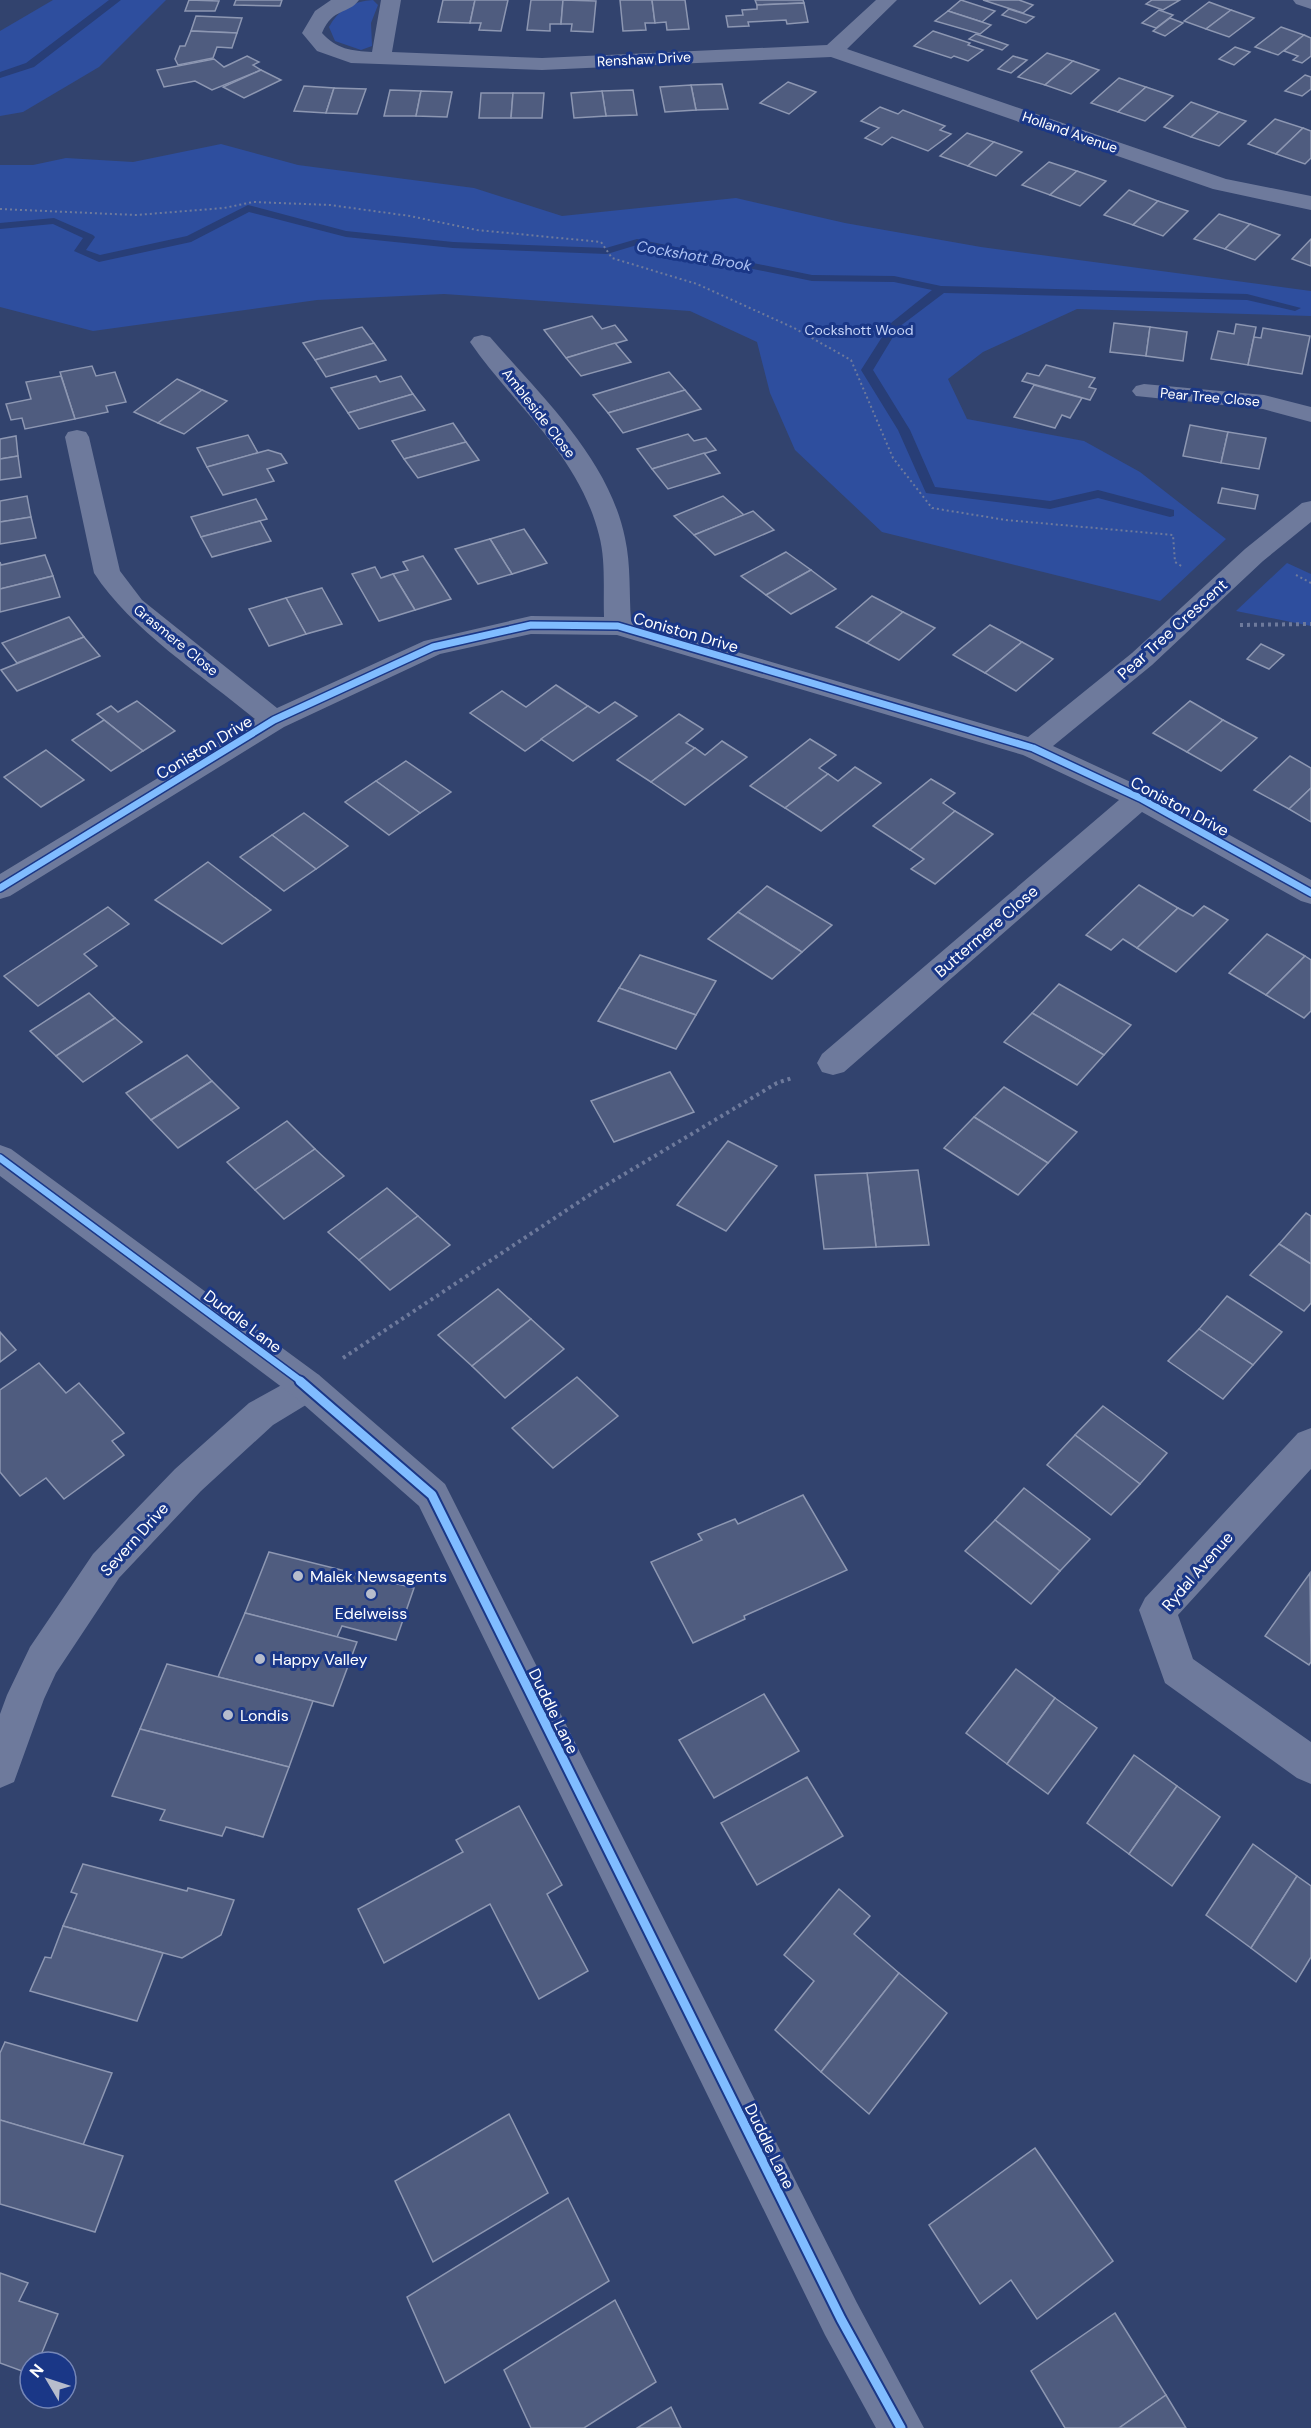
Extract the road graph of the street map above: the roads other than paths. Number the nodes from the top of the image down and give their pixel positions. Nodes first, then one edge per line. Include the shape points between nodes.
1 (349, 0) edge
2 (391, 0) edge
3 (887, 0) edge
4 (1303, 0) edge
5 (1311, 3) edge
6 (833, 51) junction
7 (381, 58) junction
8 (1311, 203) edge
9 (482, 342) dead end
10 (1144, 392) dead end
11 (1311, 415) edge
12 (76, 437) dead end
13 (1311, 509) edge
14 (618, 626) junction
15 (274, 720) junction
16 (1033, 748) junction
17 (1140, 798) junction
18 (0, 888) edge
19 (1311, 893) edge
20 (833, 1063) road end
21 (0, 1158) edge
22 (307, 1386) junction
23 (1311, 1444) edge
24 (1311, 1765) edge
25 (0, 1769) edge
26 (901, 2428) edge

1 - 7 street, Renshaw Drive via 317,18 312,33 319,45 334,52
2 - 7 street
3 - 6 street
4 - 5 street
6 - 7 street, Renshaw Drive via 542,64
6 - 8 street, Holland Avenue via 1221,184
9 - 14 street, Ambleside Close via 568,446 593,488 612,535
10 - 11 street, Pear Tree Close via 1264,402
12 - 15 street, Grasmere Close via 107,573 133,606
13 - 16 street, Pear Tree Crescent via 1231,574 1179,627
14 - 15 street, Coniston Drive via 531,625 433,647
14 - 16 street, Coniston Drive
15 - 18 street, Coniston Drive
16 - 17 street, Coniston Drive
17 - 19 street, Coniston Drive
17 - 20 street, Buttermere Close
21 - 22 street, Duddle Lane
22 - 25 street, Severn Drive via 261,1414 188,1480 106,1566 43,1660
22 - 26 street, Duddle Lane via 432,1495 841,2319
23 - 24 street, Rydal Avenue via 1158,1610 1178,1670

